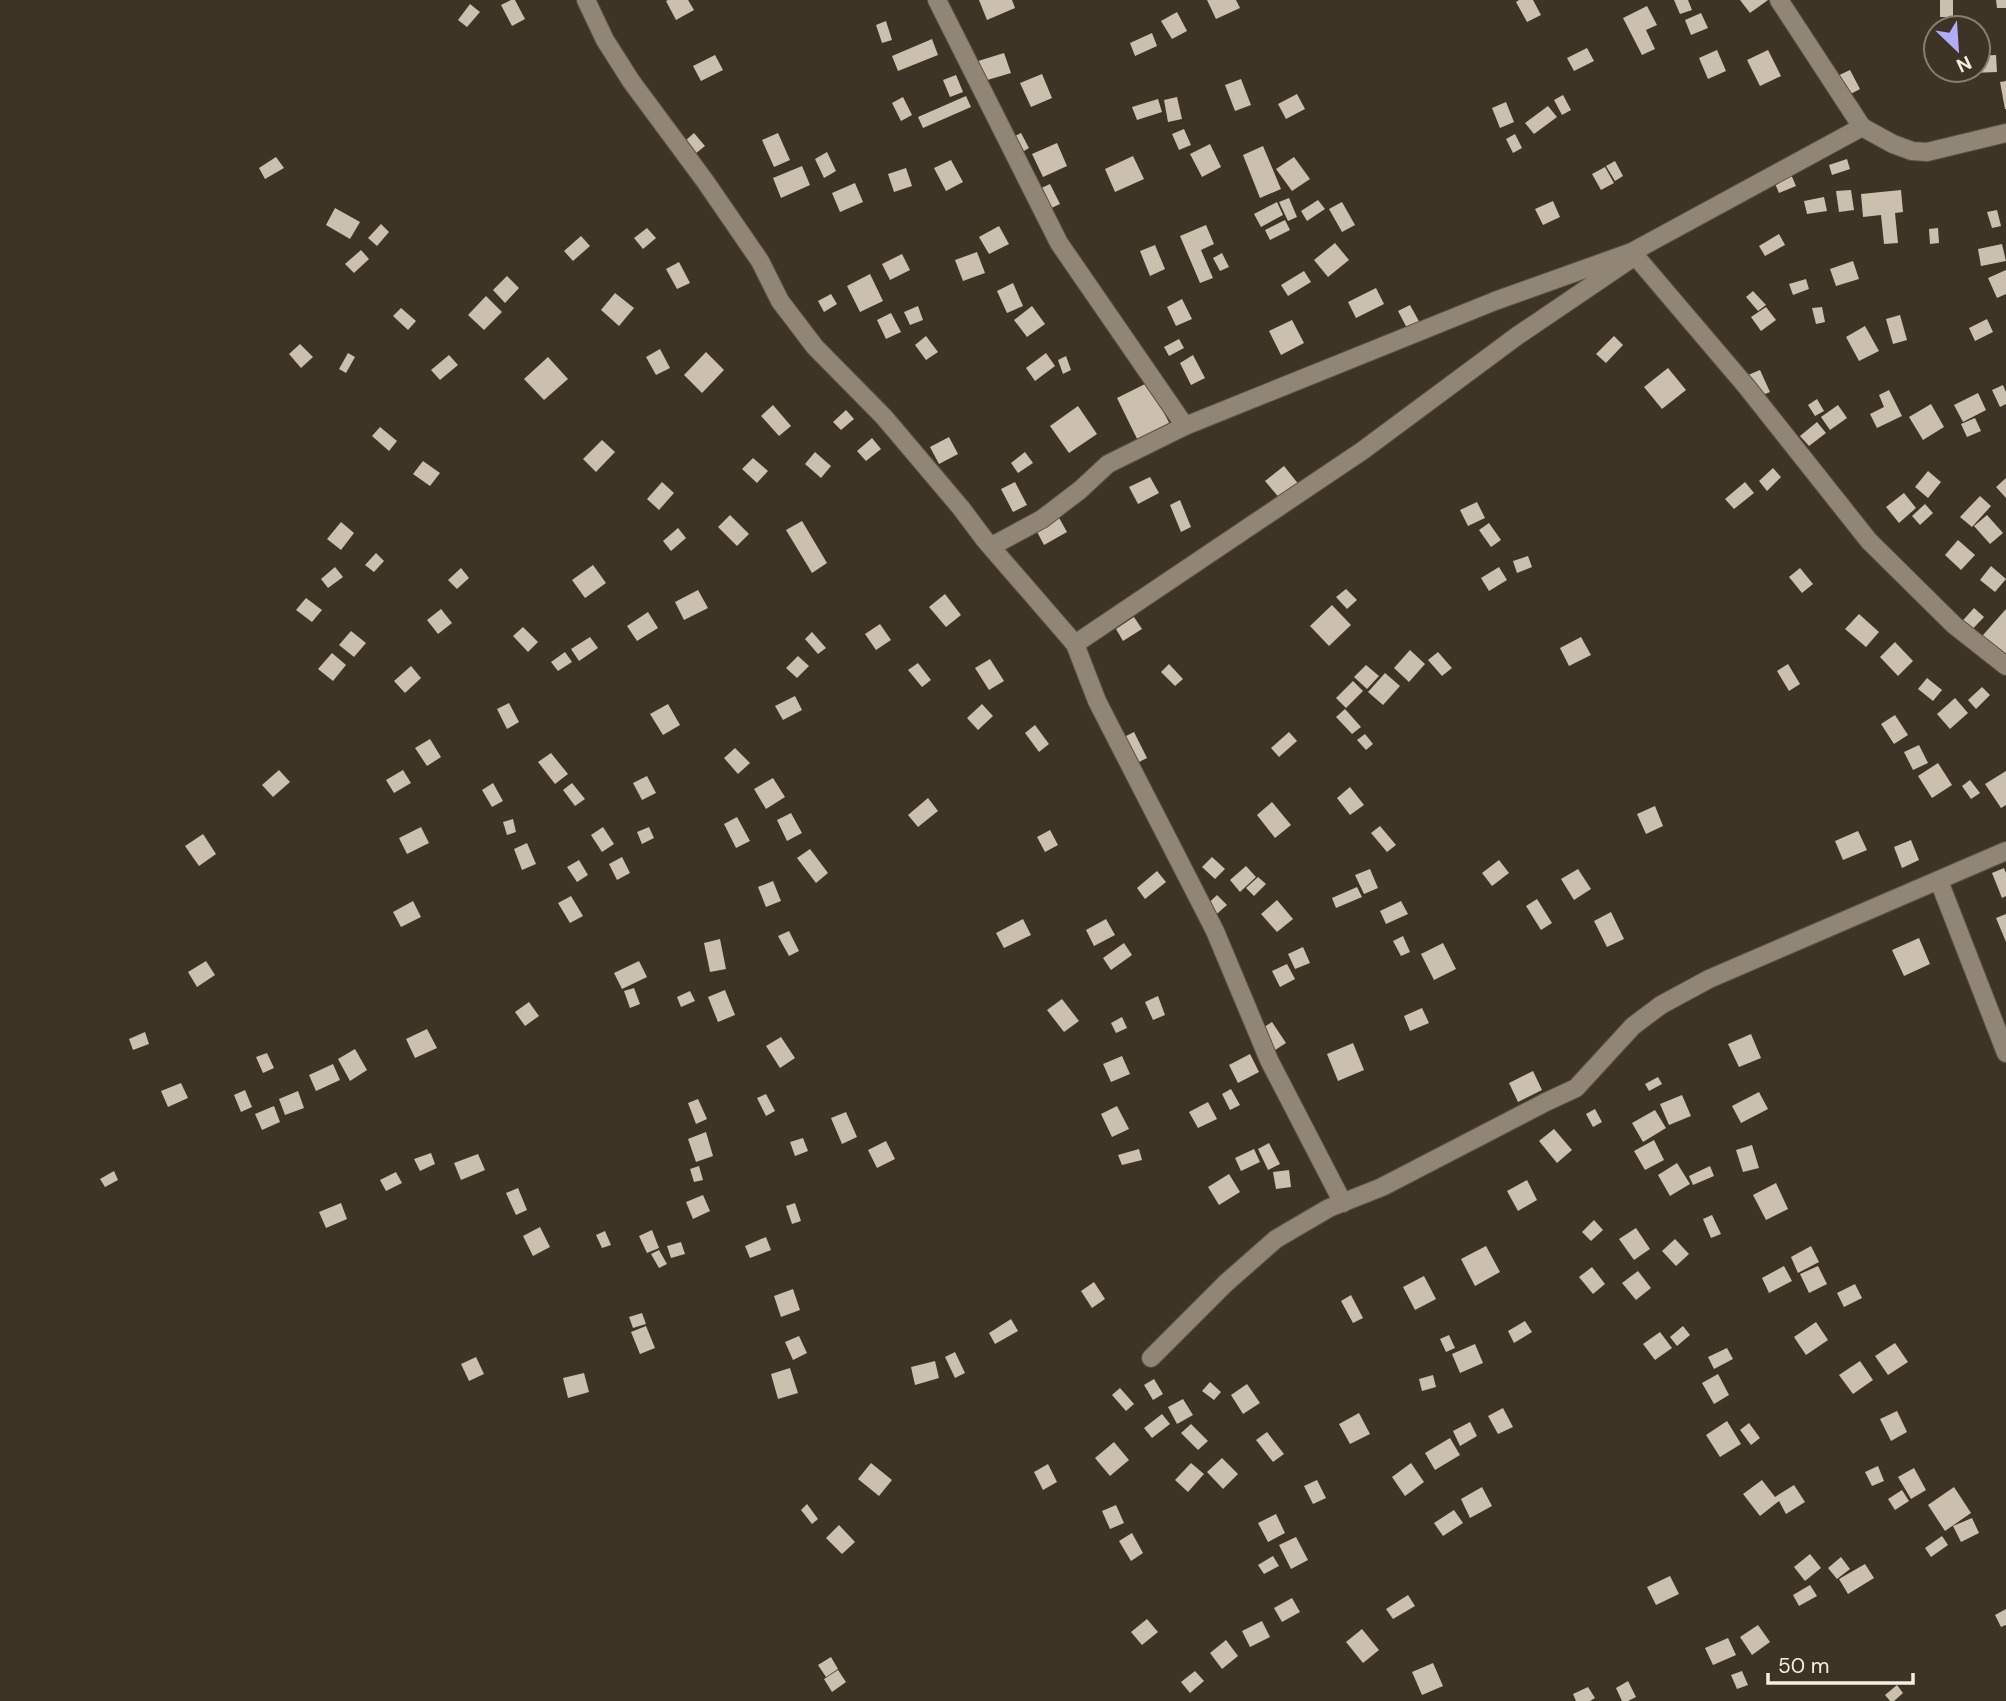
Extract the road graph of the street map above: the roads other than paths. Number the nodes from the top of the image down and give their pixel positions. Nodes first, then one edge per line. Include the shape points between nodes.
1 (586, 0) edge
2 (937, 0) edge
3 (1779, 0) edge
4 (1862, 127) junction
5 (2006, 133) edge
6 (1633, 254) junction
7 (1185, 426) junction
8 (992, 546) junction
9 (1075, 644) junction
10 (2006, 666) edge
11 (2006, 851) edge
12 (1939, 881) junction
13 (2006, 1053) edge
14 (1343, 1203) junction
15 (1151, 1358) dead end

1 - 8 street via 605,40 760,261 780,302
2 - 7 street via 1059,243
3 - 4 street
4 - 5 street via 1912,152
4 - 6 street
6 - 7 street via 1495,301
6 - 9 street via 1362,451
6 - 10 street via 1869,541 1954,625
7 - 8 street via 1108,464 1042,519
8 - 9 street
9 - 14 street via 1097,701 1214,931 1269,1059
11 - 12 street
12 - 13 street
12 - 14 street via 1709,979 1633,1026 1576,1088
14 - 15 street via 1276,1239

